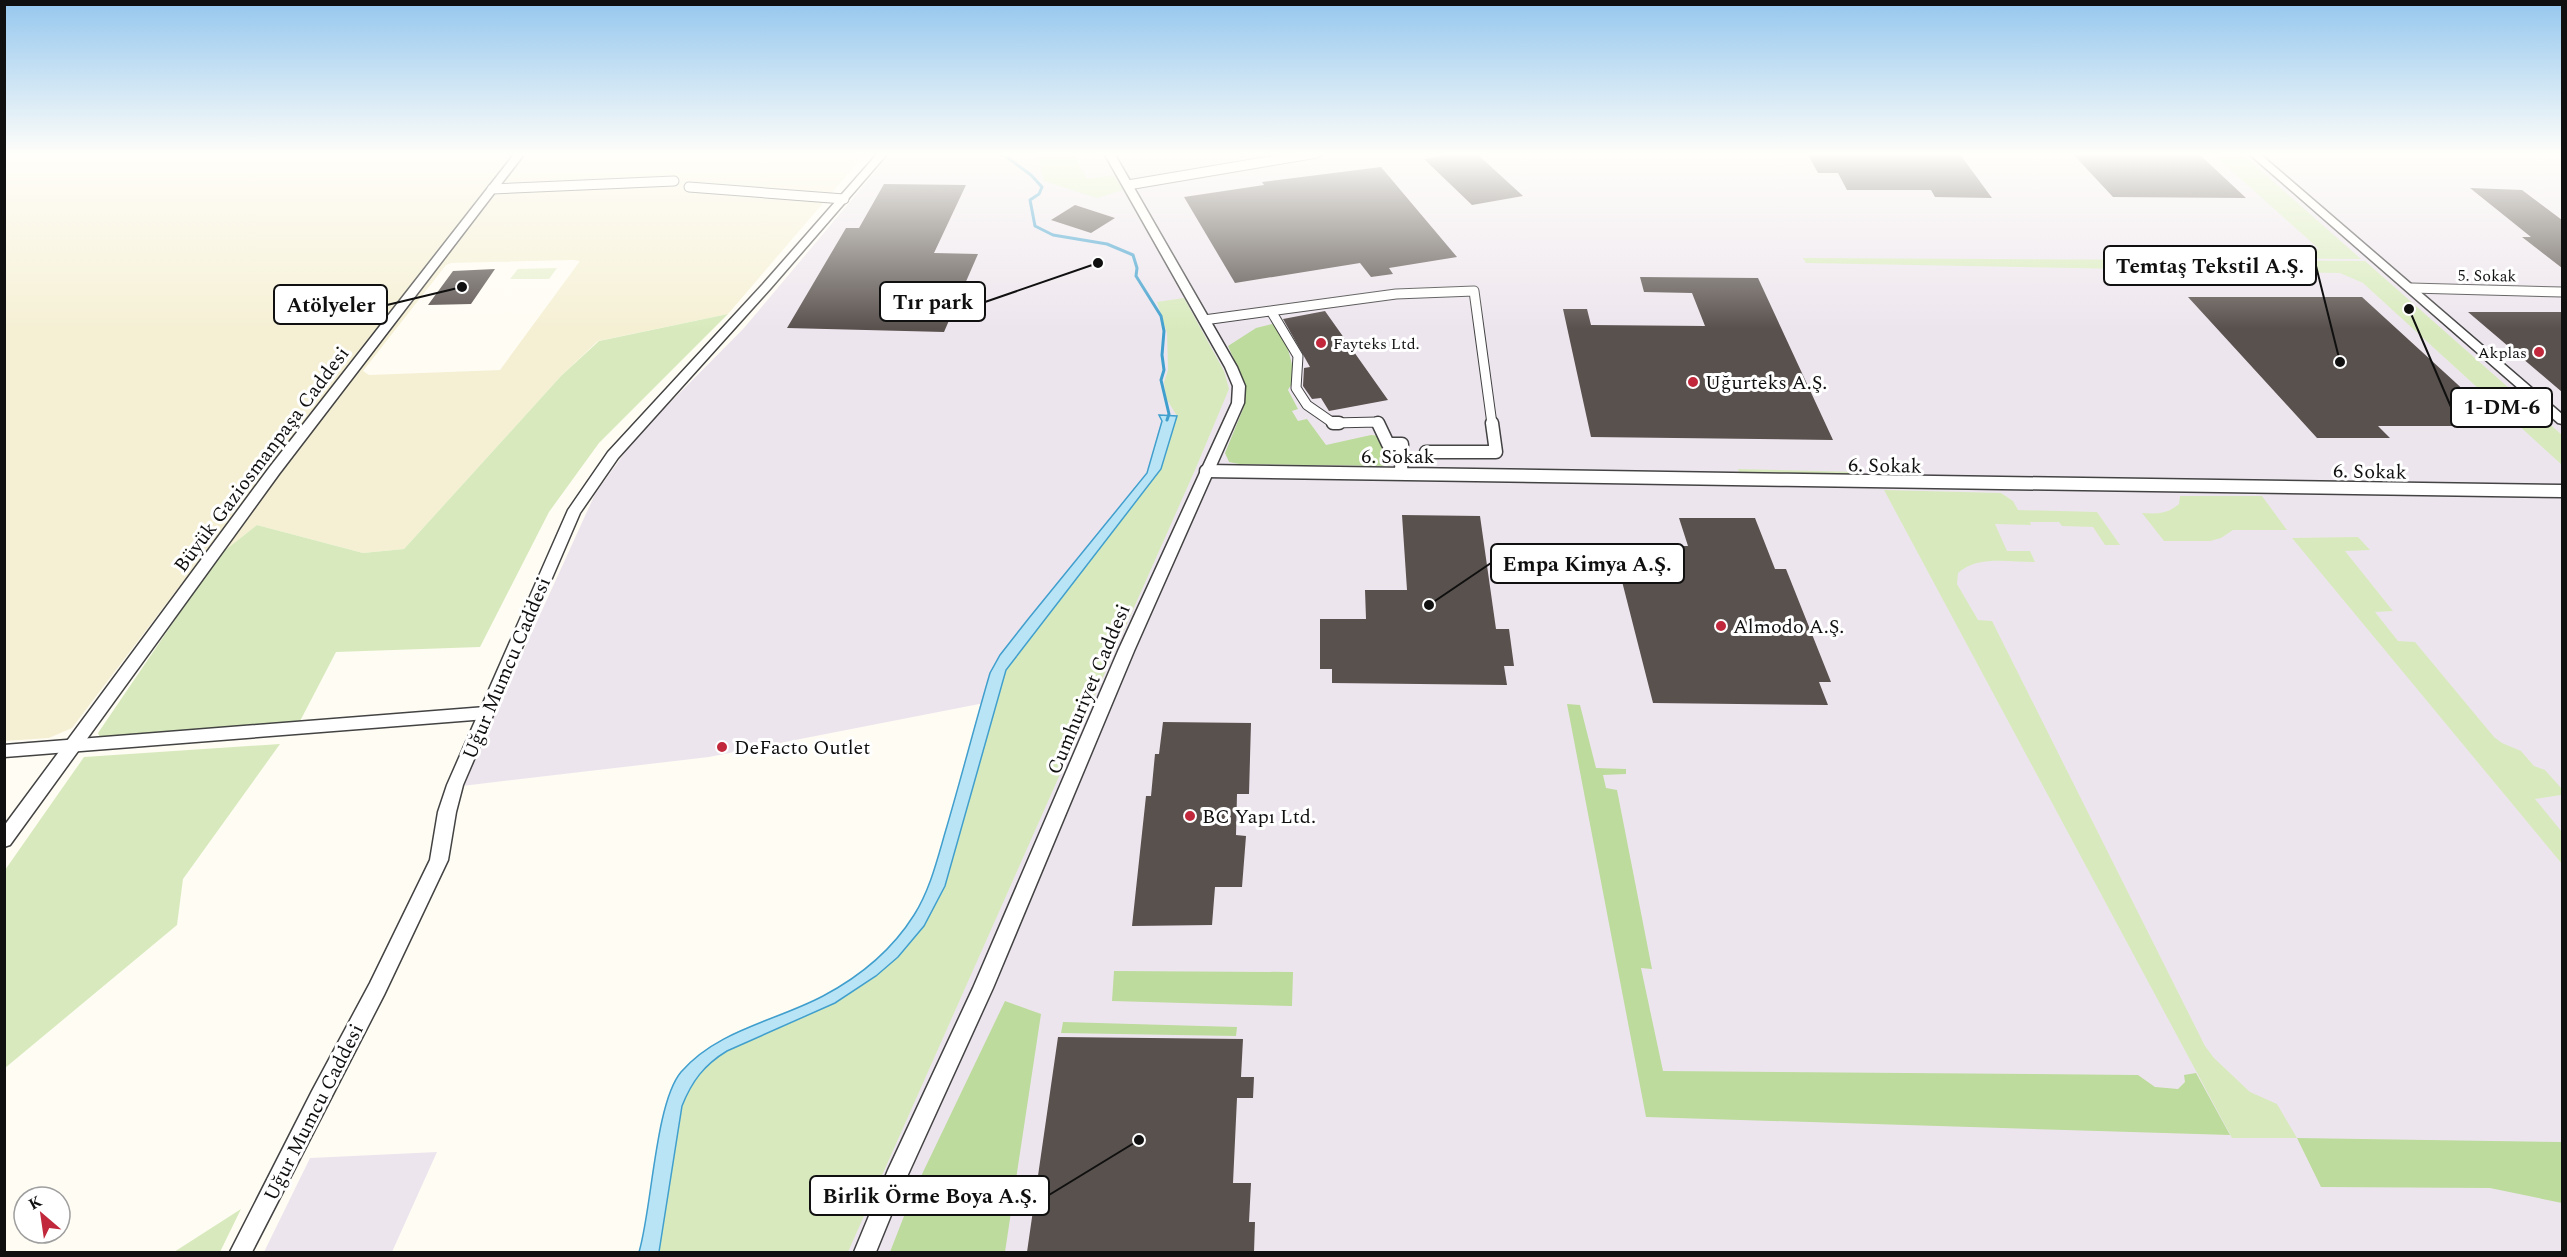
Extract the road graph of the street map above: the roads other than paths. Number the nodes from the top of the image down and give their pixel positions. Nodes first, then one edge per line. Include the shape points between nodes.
1 (474, 212) edge
2 (833, 212) edge
3 (1143, 212) edge
4 (2322, 212) edge
5 (2411, 288) junction
6 (2562, 292) edge
7 (1271, 311) junction
8 (1204, 320) junction
9 (2562, 420) edge
10 (1426, 452) dead end
11 (1206, 471) junction
12 (1401, 474) junction
13 (2562, 491) edge
14 (486, 713) junction
15 (72, 747) junction
16 (4, 751) edge
17 (4, 840) edge
18 (241, 1252) edge
19 (865, 1252) edge

1 - 15 street, Büyük Gaziosmanpaşa Caddesi via 274,471
2 - 14 street, Uğur Mumcu Caddesi via 613,455 573,513
3 - 8 street, Cumhuriyet Caddesi
4 - 5 street
5 - 6 street, 5. Sokak
5 - 9 street
7 - 8 street
7 - 10 street via 1396,294 1474,291 1496,452
7 - 12 street via 1298,356 1296,388 1307,405 1333,423 1377,422 1388,444 1402,444
8 - 11 street, Cumhuriyet Caddesi via 1231,366 1239,393
11 - 12 street, 6. Sokak
11 - 19 street, Cumhuriyet Caddesi
12 - 13 street, 6. Sokak
14 - 15 street
14 - 18 street, Uğur Mumcu Caddesi via 455,785 439,860 378,989
15 - 16 street
15 - 17 street, Büyük Gaziosmanpaşa Caddesi

